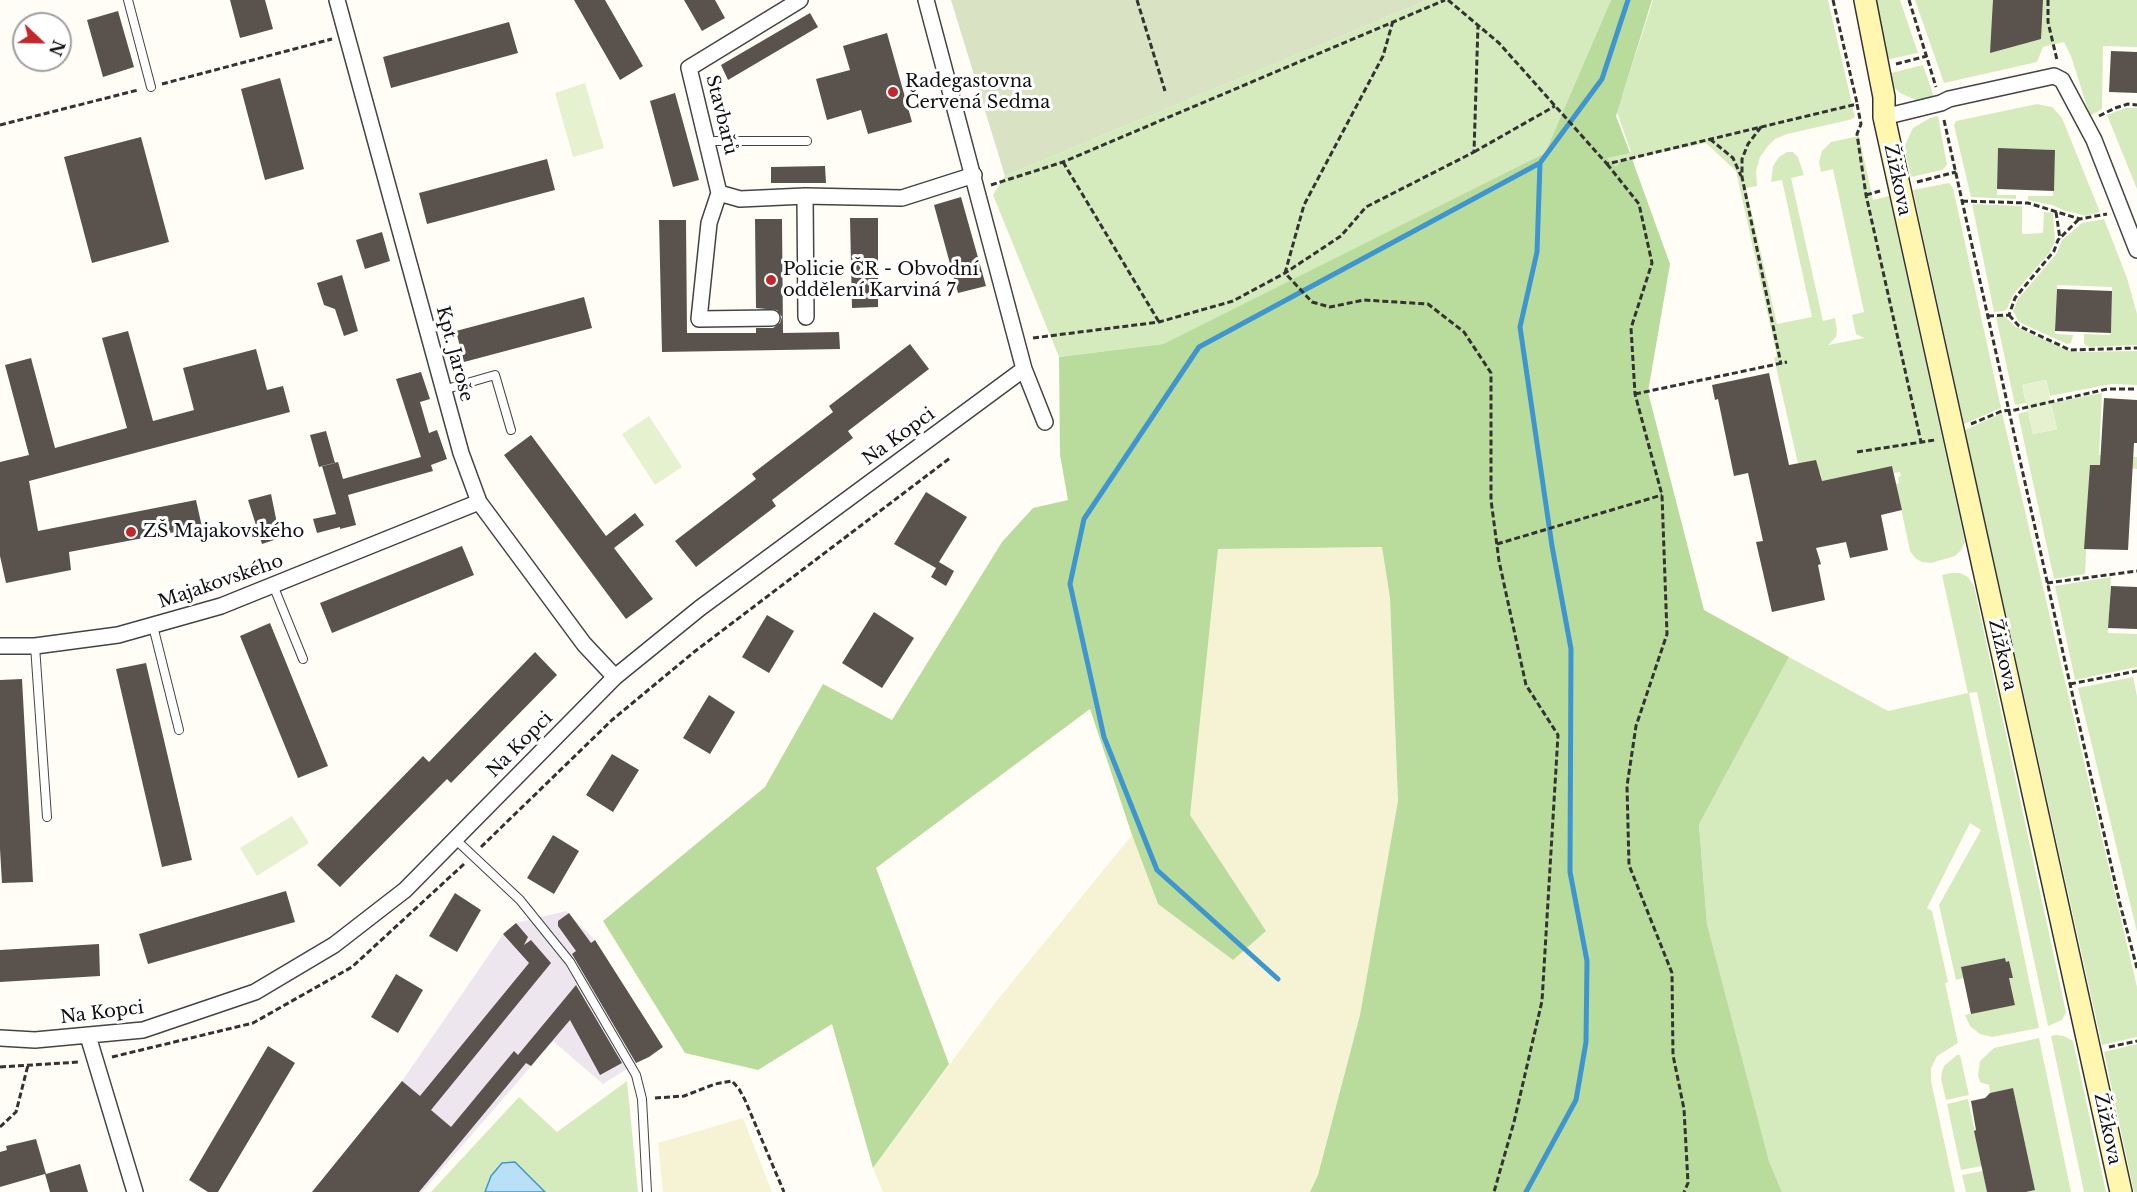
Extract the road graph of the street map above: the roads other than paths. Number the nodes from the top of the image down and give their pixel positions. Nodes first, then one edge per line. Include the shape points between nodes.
1 (128, 0) edge
2 (337, 0) edge
3 (800, 0) edge
4 (926, 0) edge
5 (1851, 0) edge
6 (1865, 0) edge
7 (151, 87) road end
8 (1884, 117) junction
9 (707, 141) junction
10 (807, 141) dead end
11 (976, 182) junction
12 (719, 193) junction
13 (805, 196) junction
14 (2137, 250) edge
15 (806, 317) dead end
16 (772, 318) dead end
17 (1024, 369) junction
18 (443, 390) junction
19 (1044, 423) dead end
20 (511, 430) dead end
21 (479, 502) junction
22 (273, 585) junction
23 (153, 626) junction
24 (0, 646) edge
25 (35, 646) junction
26 (303, 659) dead end
27 (615, 677) junction
28 (179, 730) dead end
29 (47, 817) dead end
30 (455, 839) junction
31 (88, 1036) junction
32 (0, 1038) edge
33 (135, 1192) edge
34 (647, 1192) edge
35 (2121, 1192) edge

1 - 7 lane
2 - 18 street, Kpt. Jaroše
3 - 9 street, Stavbařů via 689,68
4 - 11 street
5 - 8 street, Žižkova via 1872,102
6 - 8 street, Žižkova via 1884,97
8 - 14 street via 2054,76 2062,80 2094,140
8 - 35 street, Žižkova
9 - 10 lane
9 - 12 street, Stavbařů
11 - 13 street via 902,198
11 - 17 street
12 - 13 street via 740,199
12 - 16 street via 709,223 699,319
13 - 15 street
17 - 19 street
17 - 27 street, Na Kopci via 700,608
18 - 20 lane via 495,375
18 - 21 street, Kpt. Jaroše
21 - 22 street, Majakovského
21 - 27 street, Kpt. Jaroše via 584,644
22 - 23 street, Majakovského via 221,606
22 - 26 lane
23 - 25 street, Majakovského via 118,635
23 - 28 lane
24 - 25 street, Majakovského
25 - 29 lane
27 - 30 street, Na Kopci
30 - 31 street, Na Kopci via 405,890 334,945 255,992 143,1030
30 - 34 lane via 520,900 570,962 636,1075 642,1099
31 - 32 street, Na Kopci
31 - 33 street

